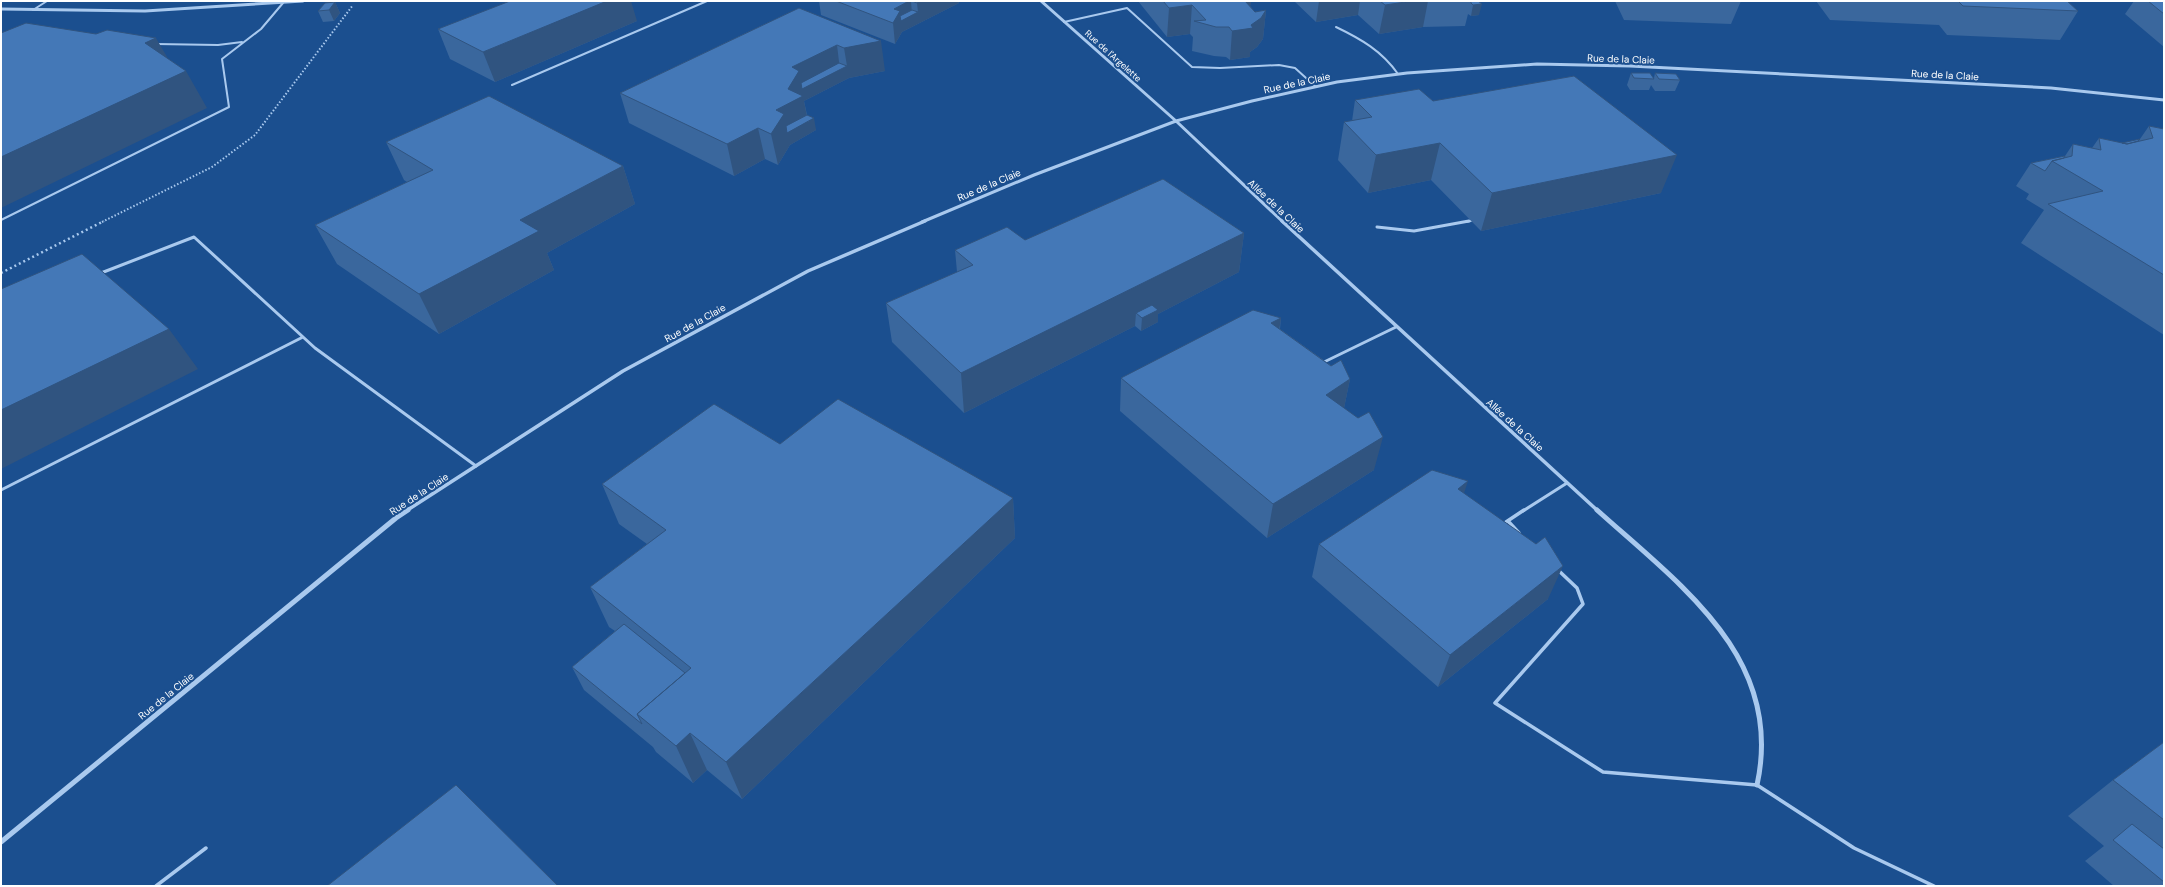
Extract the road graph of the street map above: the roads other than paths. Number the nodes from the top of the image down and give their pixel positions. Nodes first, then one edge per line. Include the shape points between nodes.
1 (47, 1) edge
2 (303, 1) edge
3 (707, 1) edge
4 (1041, 1) edge
5 (283, 2) junction
6 (1, 9) edge
7 (32, 10) junction
8 (1064, 22) junction
9 (1336, 27) dead end
10 (242, 42) junction
11 (149, 44) edge
12 (1398, 74) junction
13 (512, 85) dead end
14 (1316, 87) junction
15 (2164, 100) edge
16 (1176, 121) junction
17 (1, 220) edge
18 (1471, 221) dead end
19 (1377, 227) dead end
20 (98, 275) edge
21 (1396, 327) junction
22 (303, 337) junction
23 (1320, 363) edge
24 (476, 466) junction
25 (1567, 483) junction
26 (1, 490) edge
27 (1508, 521) junction
28 (1502, 525) edge
29 (1524, 537) edge
30 (1556, 567) edge
31 (1757, 785) junction
32 (1, 842) edge
33 (206, 848) dead end
34 (156, 886) edge
35 (1934, 886) edge

1 - 7 lane
2 - 5 street
3 - 13 lane
4 - 8 street, Rue de l'Argelette
5 - 7 street via 145,11
5 - 10 lane via 261,29
6 - 7 street
8 - 14 lane via 1127,8 1192,67 1295,68
8 - 16 street, Rue de l'Argelette
9 - 12 lane via 1368,42 1383,54
10 - 11 lane via 218,45
10 - 17 lane via 222,60 230,107
12 - 14 street, Rue de la Claie
12 - 15 street, Rue de la Claie via 1537,64 1630,66 2051,88
14 - 16 street, Rue de la Claie
16 - 21 street, Allée de la Claie
16 - 24 street, Rue de la Claie via 1034,175 808,271 623,371
18 - 19 lane via 1417,232
20 - 22 lane via 194,237
21 - 23 lane
21 - 25 street, Allée de la Claie
22 - 24 lane
22 - 26 lane
24 - 32 street, Rue de la Claie via 396,518
25 - 27 lane
25 - 31 street, Allée de la Claie via 1702,606 1724,634 1755,696 1761,726 1762,756
27 - 28 lane
27 - 29 lane
30 - 31 lane via 1577,588 1583,604 1495,703 1603,772
31 - 35 lane via 1854,848
33 - 34 lane

